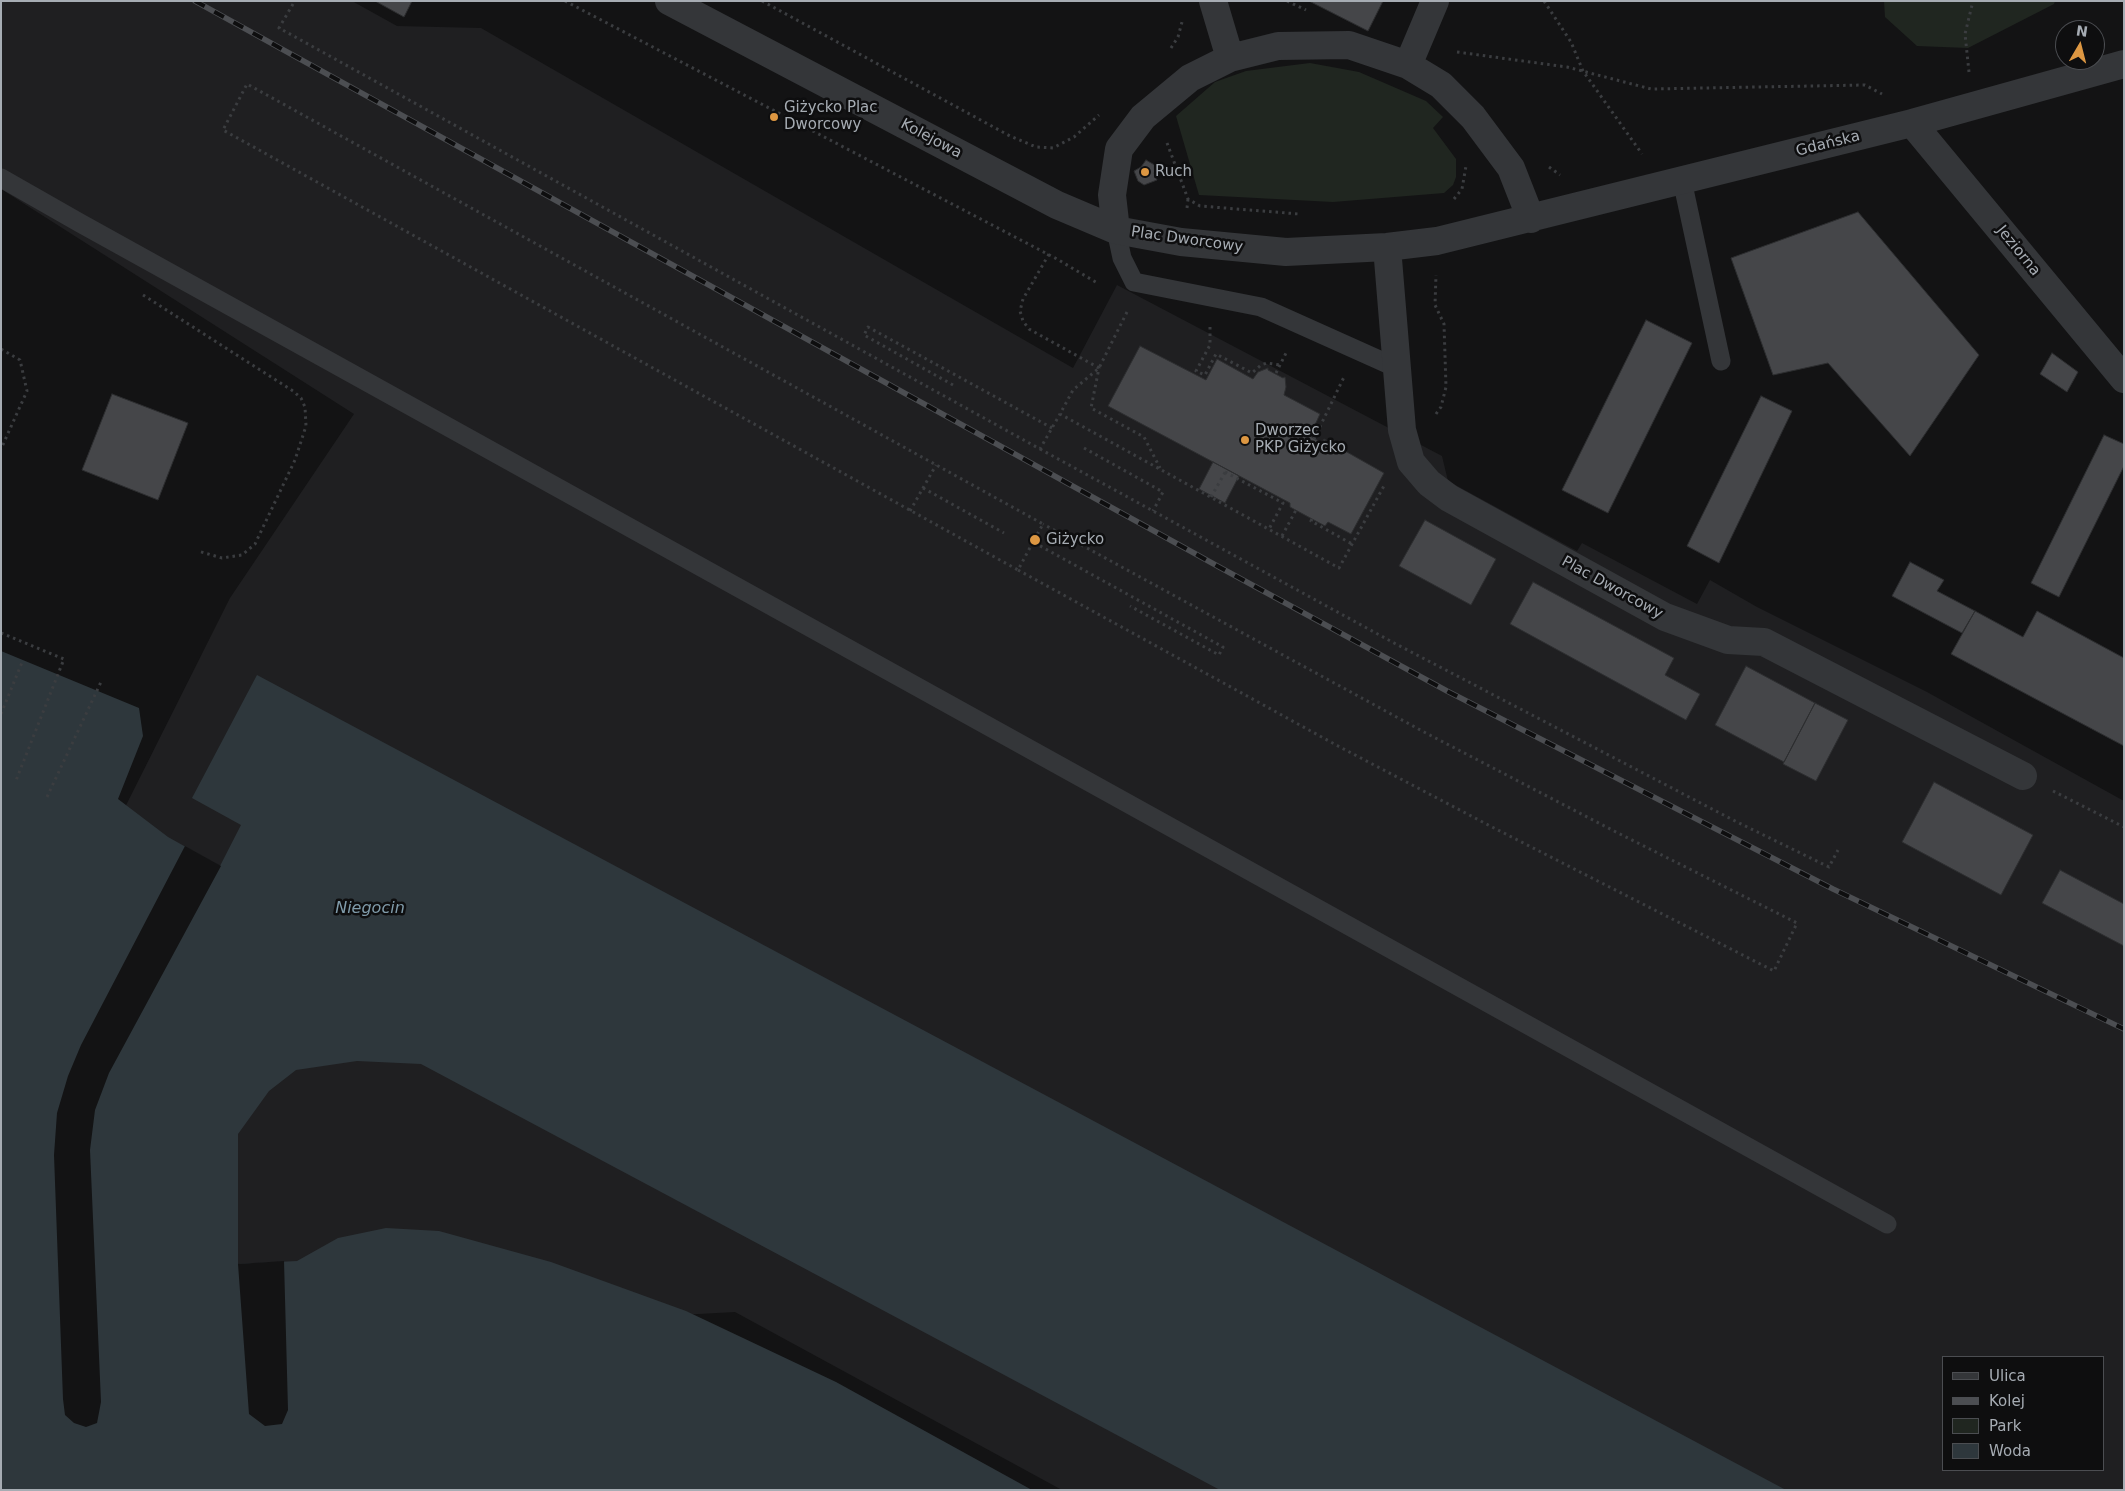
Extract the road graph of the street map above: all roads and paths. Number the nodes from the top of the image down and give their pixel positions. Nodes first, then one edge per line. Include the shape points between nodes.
1 (565, 1) edge
2 (669, 1) edge
3 (762, 1) edge
4 (1213, 1) edge
5 (1544, 1) edge
6 (1973, 1) edge
7 (292, 4) dead end
8 (1432, 8) edge
9 (1183, 19) dead end
10 (1456, 52) junction
11 (1164, 54) dead end
12 (1230, 58) junction
13 (1460, 60) dead end
14 (2124, 64) edge
15 (1408, 65) junction
16 (1583, 71) junction
17 (1970, 80) dead end
18 (1889, 98) dead end
19 (1102, 112) dead end
20 (1143, 117) junction
21 (1912, 124) junction
22 (1645, 158) dead end
23 (1466, 160) dead end
24 (1544, 161) dead end
25 (1563, 177) dead end
26 (1, 178) edge
27 (1682, 180) junction
28 (1456, 198) dead end
29 (1308, 215) dead end
30 (1531, 219) junction
31 (1116, 230) junction
32 (1387, 247) junction
33 (1049, 254) junction
34 (1439, 272) dead end
35 (1100, 286) dead end
36 (140, 293) dead end
37 (1122, 309) dead end
38 (1127, 311) junction
39 (1135, 313) dead end
40 (1211, 324) dead end
41 (1, 349) edge
42 (1285, 355) dead end
43 (1721, 361) dead end
44 (1280, 365) junction
45 (1099, 368) junction
46 (1397, 368) junction
47 (1276, 373) dead end
48 (1345, 376) dead end
49 (2124, 379) edge
50 (953, 384) dead end
51 (1060, 414) junction
52 (1052, 428) junction
53 (1402, 430) junction
54 (1314, 439) dead end
55 (1084, 448) dead end
56 (1, 449) edge
57 (1040, 449) junction
58 (936, 465) junction
59 (1161, 470) junction
60 (1387, 479) dead end
61 (923, 488) junction
62 (1211, 497) junction
63 (1296, 510) dead end
64 (910, 511) junction
65 (1153, 511) junction
66 (1312, 519) dead end
67 (1043, 524) junction
68 (1269, 529) junction
69 (1004, 533) dead end
70 (1282, 536) junction
71 (1033, 542) junction
72 (1352, 544) junction
73 (198, 551) dead end
74 (1018, 570) junction
75 (1130, 606) dead end
76 (1, 633) edge
77 (23, 660) dead end
78 (100, 682) dead end
79 (1, 714) edge
80 (2023, 776) joint
81 (15, 783) dead end
82 (47, 797) dead end
83 (2124, 827) edge
84 (1838, 850) dead end
85 (1887, 1224) dead end

1 - 33 path
2 - 31 street, Kolejowa via 1057,205
3 - 19 path via 1010,136 1036,147 1053,148 1074,138
4 - 12 street
5 - 16 path via 1570,42
6 - 17 path via 1965,34
7 - 57 path via 279,28
8 - 10 path via 1458,30
8 - 15 street
9 - 11 path via 1178,37
10 - 13 path
10 - 16 path
12 - 15 street, Plac Dworcowy via 1278,46 1349,45
12 - 20 street, Plac Dworcowy via 1190,78
14 - 21 street, Gdańska
15 - 30 street, Plac Dworcowy via 1441,85 1473,117 1511,168
16 - 18 path via 1651,89 1865,85
16 - 22 path
20 - 29 path via 1165,138 1188,199 1200,206
20 - 31 street, Plac Dworcowy via 1119,149 1112,195
21 - 27 street, Gdańska
21 - 49 street, Jeziorna
23 - 28 path via 1462,189
24 - 25 path
26 - 85 lane
27 - 30 street, Gdańska
27 - 43 lane
30 - 32 street, Plac Dworcowy via 1437,241
31 - 32 street, Plac Dworcowy via 1181,242 1286,252
31 - 46 lane via 1122,258 1134,282 1261,307
32 - 46 street, Plac Dworcowy
33 - 35 path via 1097,281
33 - 45 path via 1023,299 1020,311 1023,321 1029,329
34 - 53 path via 1435,277 1435,305 1444,324 1446,387 1441,407 1432,417
36 - 73 path via 293,392 305,406 306,426 298,451 255,544 242,555 222,558
37 - 38 path
38 - 39 path
38 - 45 path
40 - 44 path via 1210,345 1196,371 1205,375 1216,354 1252,373 1261,365
41 - 56 path via 20,360 28,391
42 - 44 path
44 - 47 path
45 - 51 path via 1073,390
45 - 59 path via 1091,408 1144,437
46 - 53 street, Plac Dworcowy
48 - 54 path
50 - 52 path via 864,335 868,327
51 - 52 path
51 - 59 path
52 - 57 path
53 - 80 street, Plac Dworcowy via 1411,462 1448,498 1665,617 1728,640 1764,642
55 - 65 path via 1163,492
57 - 65 path
58 - 61 path
58 - 64 path via 248,84 223,130
58 - 67 path
59 - 62 path
60 - 72 path
61 - 64 path
61 - 69 path
62 - 68 path
62 - 68 path via 1226,470 1283,503
63 - 70 path
64 - 74 path
65 - 84 path via 1463,680 1829,868
66 - 72 path
67 - 71 path
67 - 74 path via 1433,737 1797,924 1774,971 1356,755
68 - 70 path
70 - 72 path via 1339,568
71 - 74 path
71 - 75 path via 1223,647 1219,655
76 - 81 path via 64,659
77 - 79 path
78 - 82 path
80 - 83 path

